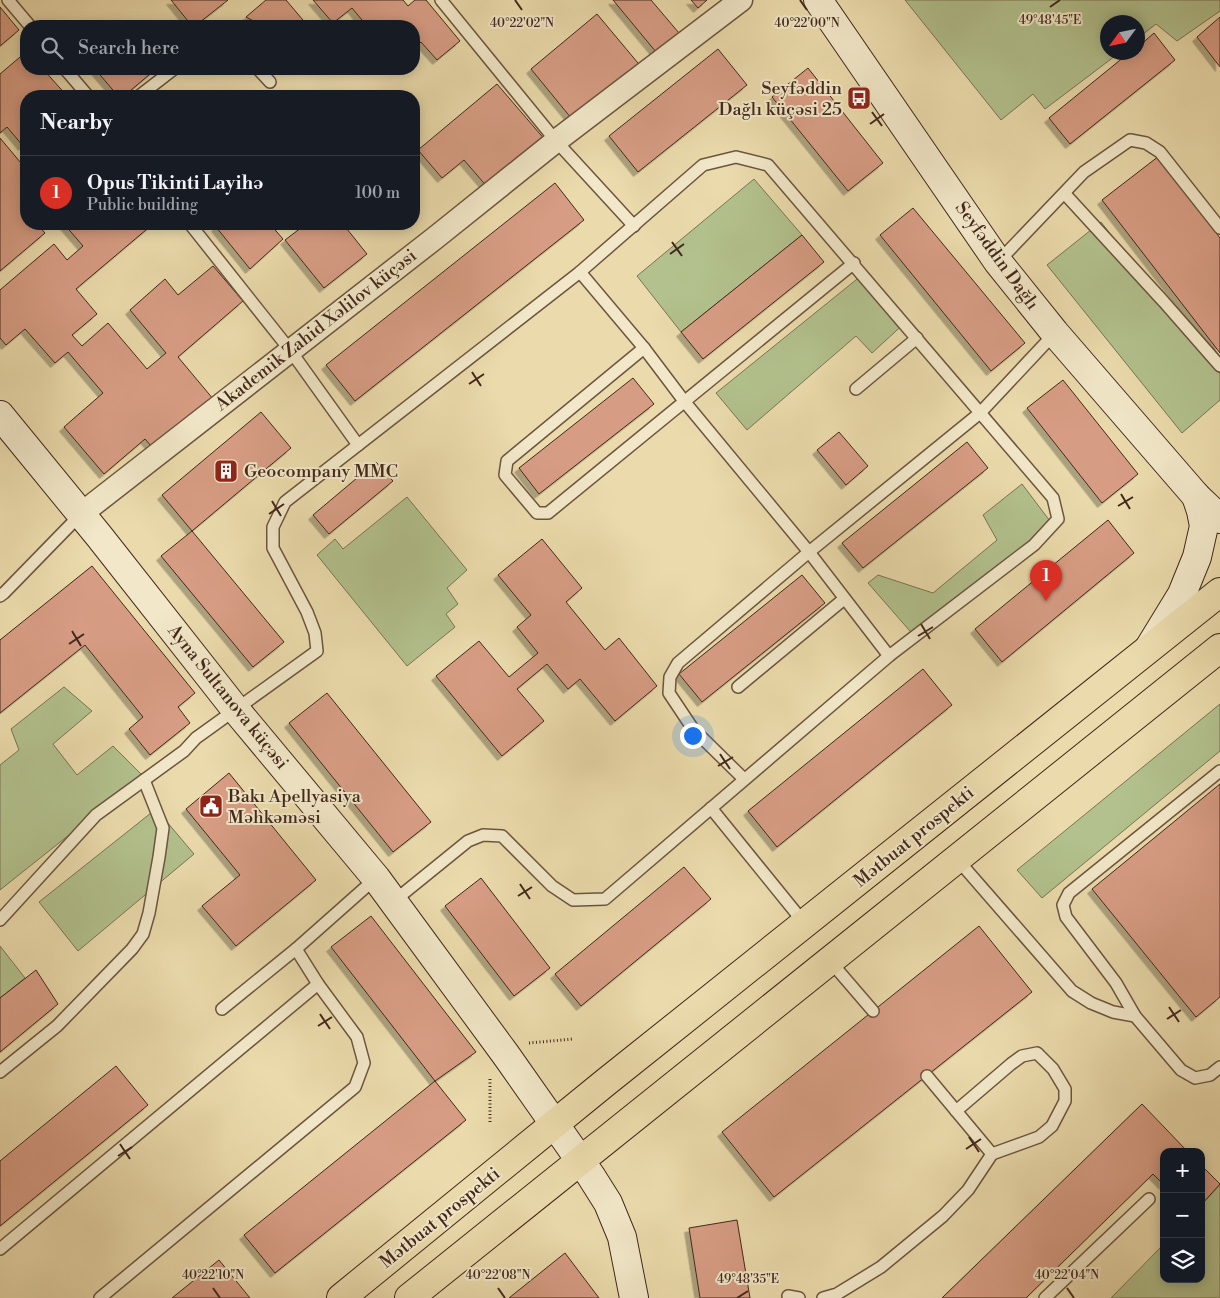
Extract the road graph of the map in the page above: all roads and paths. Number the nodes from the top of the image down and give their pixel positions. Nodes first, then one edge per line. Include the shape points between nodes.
1 (8, 0) edge
2 (441, 0) edge
3 (741, 0) edge
4 (818, 0) edge
5 (25, 20) edge
6 (70, 75) edge
7 (166, 75) edge
8 (264, 75) edge
9 (270, 82) dead end
10 (83, 90) edge
11 (147, 90) edge
12 (556, 141) junction
13 (1065, 194) junction
14 (634, 226) junction
15 (1220, 228) edge
16 (195, 230) edge
17 (998, 262) junction
18 (854, 263) junction
19 (580, 272) junction
20 (1055, 334) junction
21 (917, 338) junction
22 (644, 348) junction
23 (290, 350) junction
24 (1220, 366) edge
25 (856, 389) dead end
26 (684, 401) junction
27 (980, 414) junction
28 (0, 415) edge
29 (358, 445) junction
30 (1196, 496) junction
31 (81, 514) junction
32 (1220, 519) edge
33 (809, 552) junction
34 (1220, 592) edge
35 (0, 596) edge
36 (844, 598) junction
37 (1220, 648) edge
38 (1148, 650) junction
39 (889, 656) junction
40 (738, 687) dead end
41 (236, 710) junction
42 (1220, 771) edge
43 (744, 779) junction
44 (144, 780) junction
45 (711, 808) junction
46 (957, 859) junction
47 (376, 878) junction
48 (394, 901) junction
49 (0, 920) edge
50 (805, 924) junction
51 (296, 949) junction
52 (830, 961) junction
53 (318, 984) junction
54 (222, 1009) dead end
55 (873, 1011) dead end
56 (1135, 1016) junction
57 (573, 1039) dead end
58 (514, 1049) junction
59 (1220, 1067) edge
60 (0, 1072) edge
61 (490, 1076) dead end
62 (927, 1076) dead end
63 (956, 1111) junction
64 (490, 1124) dead end
65 (555, 1124) junction
66 (992, 1154) junction
67 (581, 1161) junction
68 (1149, 1199) dead end
69 (0, 1249) edge
70 (100, 1298) edge
71 (341, 1298) edge
72 (409, 1298) edge
73 (634, 1298) edge
74 (823, 1298) edge
75 (1045, 1298) edge

1 - 5 lane
2 - 12 lane
3 - 12 street, Akademik Zahid Xəlilov küçəsi
4 - 17 main road, Seyfəddin Dağlı
6 - 10 lane
7 - 11 lane
8 - 9 lane
12 - 14 lane
12 - 23 street, Akademik Zahid Xəlilov küçəsi
13 - 15 lane via 1084,172 1130,140 1146,143 1160,152
13 - 17 lane
13 - 24 lane
14 - 18 lane via 703,166 736,156 768,164
14 - 19 lane
16 - 23 lane
17 - 20 main road, Seyfəddin Dağlı
18 - 21 lane
18 - 26 lane
19 - 22 lane
19 - 29 lane
20 - 27 lane
20 - 30 main road, Seyfəddin Dağlı
21 - 25 lane
21 - 27 lane
22 - 26 lane
22 - 26 lane via 507,461 505,475 537,513 548,513
23 - 29 lane
23 - 31 street, Akademik Zahid Xəlilov küçəsi
26 - 33 lane
27 - 33 lane
27 - 39 lane via 1053,498 1058,519 1034,545
28 - 31 main road, Ayna Sultanova küçəsi
29 - 41 lane via 285,502 273,527 273,548 307,612 315,633 317,651
30 - 32 main road, Seyfəddin Dağlı
30 - 38 main road via 1204,526 1197,557 1182,594
31 - 35 lane
31 - 41 main road, Ayna Sultanova küçəsi
33 - 36 lane
33 - 43 lane via 678,664 670,676 669,693 693,728
34 - 38 main road, Mətbuat prospekti
36 - 39 lane
36 - 40 lane
37 - 46 main road
38 - 50 main road, Mətbuat prospekti
39 - 43 lane
41 - 44 lane
41 - 47 main road, Ayna Sultanova küçəsi
42 - 56 lane via 1069,893 1063,906 1066,917 1116,983
43 - 45 lane
44 - 49 lane via 96,816
44 - 60 lane via 163,828 143,934 56,1026
45 - 48 lane via 605,899 573,900 552,886 502,836 483,834 468,841
45 - 50 lane
46 - 52 main road
46 - 56 lane via 1072,992 1113,1012
47 - 48 main road, Ayna Sultanova küçəsi
47 - 51 lane
48 - 58 main road, Ayna Sultanova küçəsi
50 - 65 main road, Mətbuat prospekti
51 - 53 lane
51 - 54 lane
52 - 55 lane
52 - 67 main road
53 - 69 lane
53 - 70 lane via 357,1036 364,1063 355,1088
56 - 59 lane via 1181,1070 1195,1078 1210,1075
57 - 58 path
58 - 65 main road, Ayna Sultanova küçəsi
61 - 64 path
62 - 63 lane
63 - 66 lane
63 - 66 lane via 1022,1056 1037,1053 1052,1069 1065,1089 1065,1101 1052,1126 1039,1137
65 - 67 main road, Ayna Sultanova küçəsi
65 - 71 main road, Mətbuat prospekti
66 - 74 lane via 968,1190 943,1216 881,1267 837,1294
67 - 72 main road
67 - 73 main road, Ayna Sultanova küçəsi via 600,1188 616,1220
68 - 75 lane

